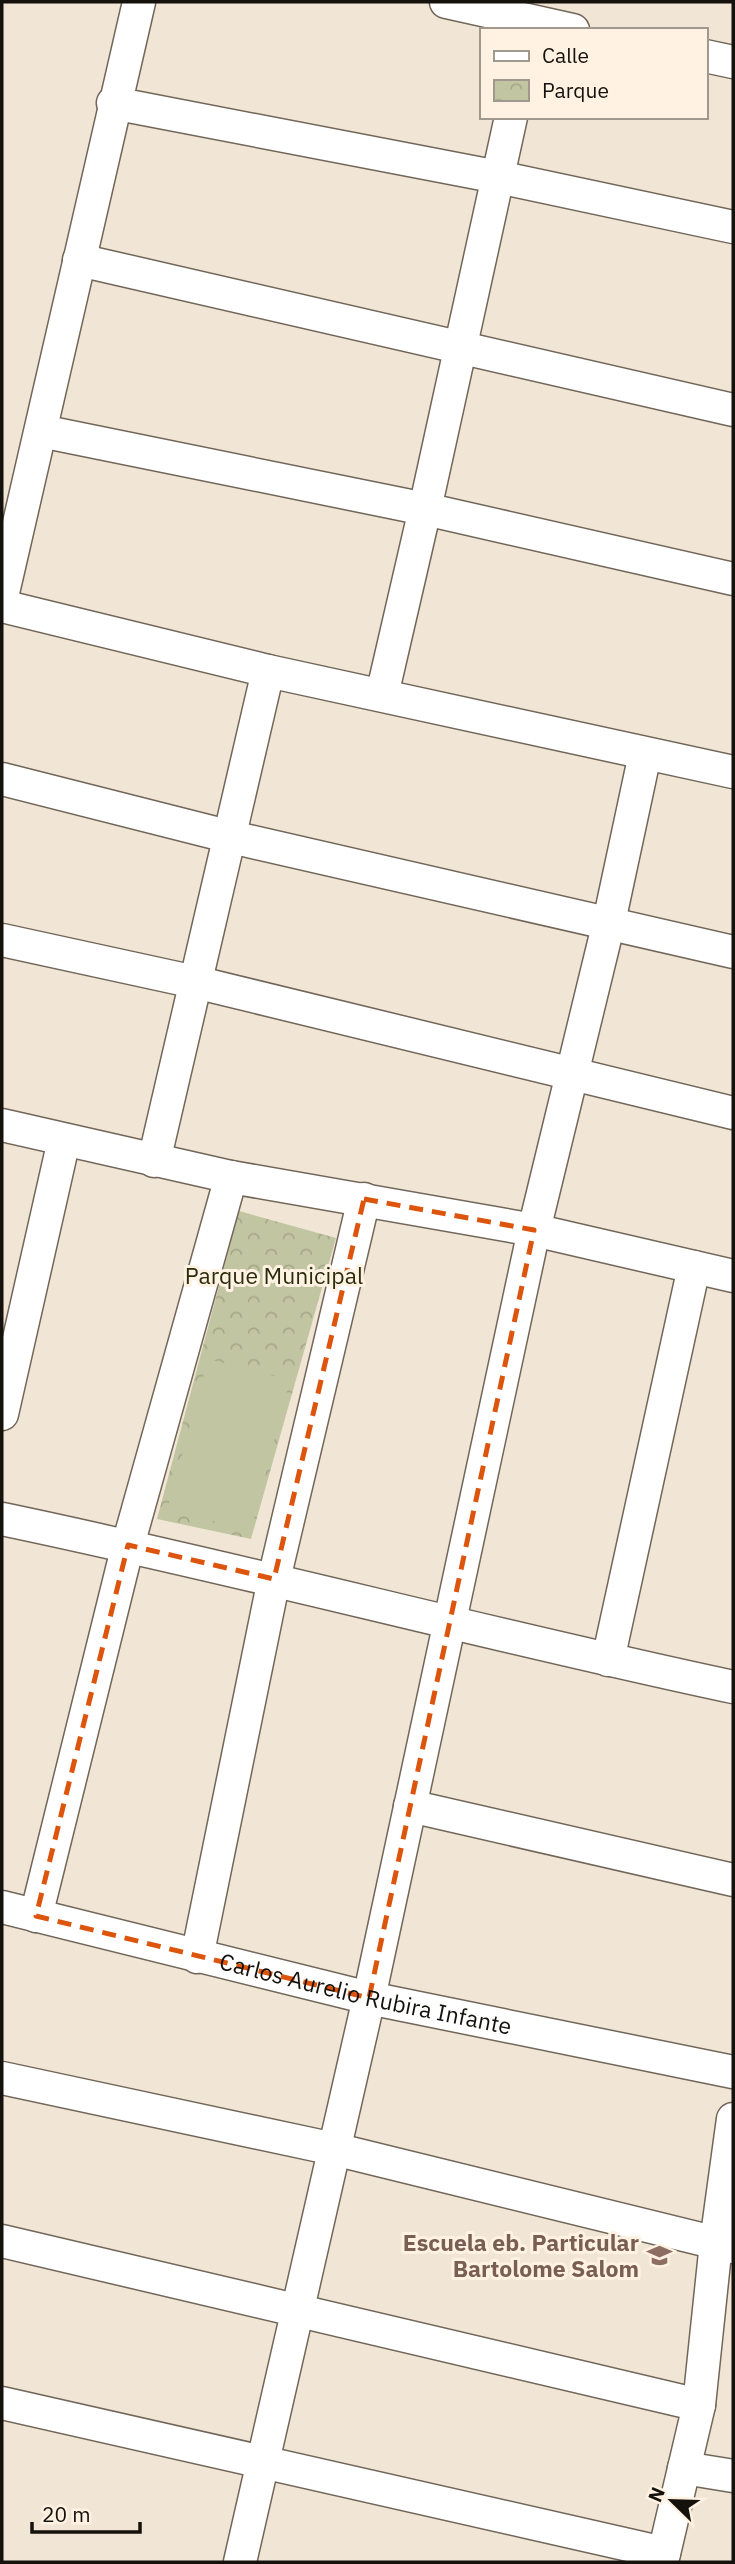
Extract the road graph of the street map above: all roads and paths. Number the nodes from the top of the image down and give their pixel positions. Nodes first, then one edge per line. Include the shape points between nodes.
1 (446, 2) edge
2 (132, 3) edge
3 (532, 18) edge
4 (566, 28) edge
5 (707, 56) edge
6 (733, 62) edge
7 (113, 103) junction
8 (511, 119) edge
9 (498, 177) junction
10 (733, 227) edge
11 (79, 260) junction
12 (460, 346) junction
13 (733, 410) edge
14 (41, 430) junction
15 (425, 509) junction
16 (733, 579) edge
17 (2, 597) edge
18 (2, 606) edge
19 (268, 671) junction
20 (382, 695) junction
21 (645, 754) junction
22 (733, 772) edge
23 (2, 779) edge
24 (231, 837) junction
25 (609, 922) junction
26 (2, 940) edge
27 (733, 952) edge
28 (195, 982) junction
29 (571, 1074) junction
30 (733, 1113) edge
31 (2, 1125) edge
32 (64, 1140) junction
33 (154, 1161) junction
34 (231, 1177) junction
35 (364, 1199) junction
36 (534, 1230) junction
37 (694, 1267) junction
38 (733, 1276) edge
39 (2, 1414) edge
40 (2, 1519) edge
41 (128, 1545) junction
42 (274, 1579) junction
43 (450, 1624) junction
44 (608, 1660) junction
45 (733, 1687) edge
46 (410, 1806) junction
47 (733, 1880) edge
48 (2, 1908) edge
49 (37, 1916) junction
50 (197, 1957) junction
51 (369, 1998) junction
52 (733, 2072) edge
53 (2, 2078) edge
54 (733, 2119) edge
55 (334, 2149) junction
56 (2, 2241) edge
57 (725, 2245) edge
58 (298, 2310) junction
59 (2, 2403) edge
60 (699, 2405) junction
61 (262, 2462) junction
62 (684, 2468) junction
63 (733, 2476) edge
64 (663, 2558) edge
65 (240, 2562) edge

1 - 3 street
2 - 7 street
3 - 4 street
5 - 6 street
7 - 9 street
7 - 11 street
8 - 9 street
9 - 10 street
9 - 12 street
11 - 12 street
11 - 14 street
12 - 13 street
12 - 15 street
14 - 15 street
14 - 17 street
15 - 16 street
15 - 20 street
18 - 19 street
19 - 20 street
19 - 24 street
20 - 21 street
21 - 22 street
21 - 25 street
23 - 24 street
24 - 25 street
24 - 28 street
25 - 27 street
25 - 29 street
26 - 28 street
28 - 29 street
28 - 33 street
29 - 30 street
29 - 36 street
31 - 32 street
32 - 33 street
32 - 39 street
33 - 34 street
34 - 35 street
34 - 41 street
35 - 36 street
35 - 42 street
36 - 37 street
36 - 43 street
37 - 38 street
37 - 44 street
40 - 41 street
41 - 42 street
41 - 49 street
42 - 43 street
42 - 50 street
43 - 44 street
43 - 46 street
44 - 45 street
46 - 47 street
46 - 51 street
48 - 49 street, Carlos Aurelio Rubira Infante
49 - 50 street, Carlos Aurelio Rubira Infante
50 - 51 street, Carlos Aurelio Rubira Infante
51 - 52 street, Carlos Aurelio Rubira Infante
51 - 55 street
53 - 55 street
54 - 57 street
55 - 57 street
55 - 58 street
56 - 58 street
57 - 60 street
58 - 60 street
58 - 61 street
59 - 61 street
60 - 62 street
61 - 64 street
61 - 65 street
62 - 63 street
62 - 64 street

